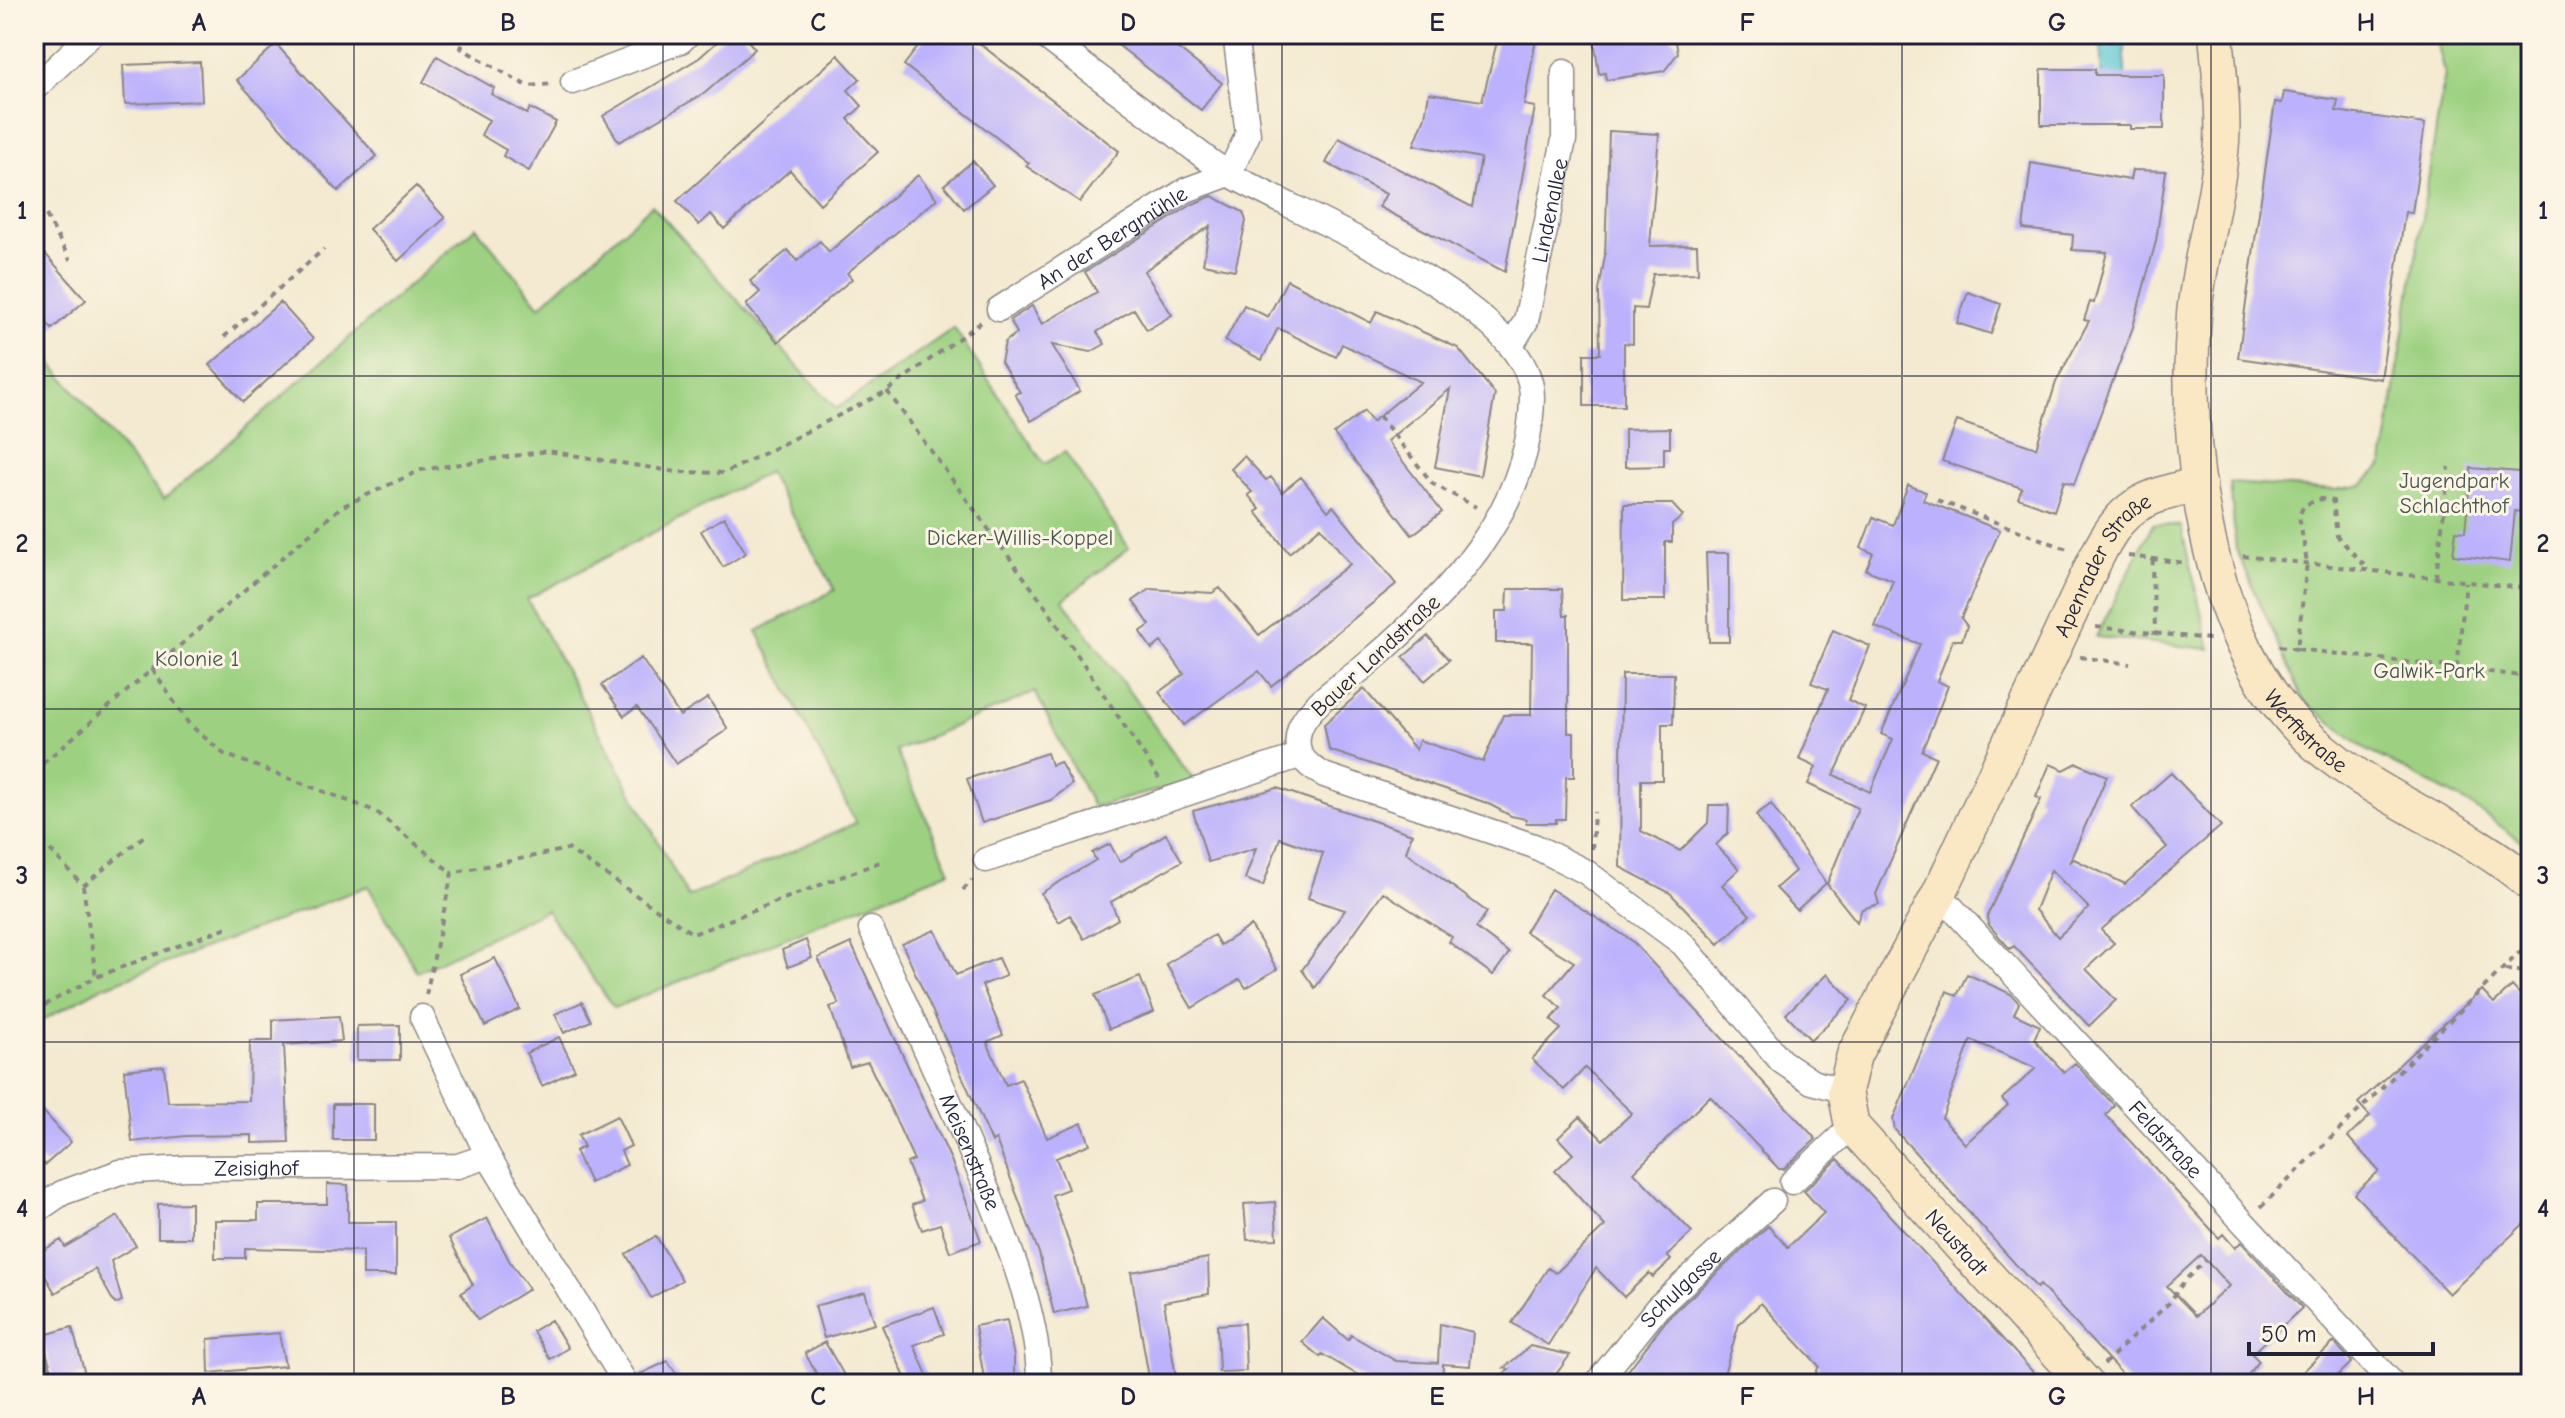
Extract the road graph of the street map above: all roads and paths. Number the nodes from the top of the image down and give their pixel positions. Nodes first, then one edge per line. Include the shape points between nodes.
1 (91, 34) edge
2 (468, 34) edge
3 (688, 34) edge
4 (1042, 34) edge
5 (1235, 34) edge
6 (2216, 34) edge
7 (1564, 72) dead end
8 (573, 82) joint
9 (34, 89) edge
10 (1229, 174) junction
11 (46, 215) dead end
12 (324, 249) dead end
13 (70, 260) dead end
14 (999, 309) joint
15 (224, 337) dead end
16 (1512, 344) junction
17 (887, 391) junction
18 (1379, 416) dead end
19 (2449, 467) dead end
20 (2199, 484) junction
21 (1937, 500) dead end
22 (1498, 522) junction
23 (2097, 556) junction
24 (2153, 559) junction
25 (2215, 559) junction
26 (2307, 563) junction
27 (2368, 569) junction
28 (2436, 578) junction
29 (2466, 582) junction
30 (2531, 589) edge
31 (2154, 635) junction
32 (2060, 638) junction
33 (2239, 641) junction
34 (2297, 649) junction
35 (2130, 664) dead end
36 (2457, 668) junction
37 (152, 669) junction
38 (2531, 677) edge
39 (1299, 756) junction
40 (34, 771) edge
41 (1172, 798) junction
42 (1594, 812) dead end
43 (34, 832) edge
44 (144, 836) dead end
45 (1595, 839) dead end
46 (885, 860) dead end
47 (986, 860) dead end
48 (452, 873) junction
49 (2531, 884) edge
50 (83, 886) junction
51 (1939, 894) junction
52 (230, 926) dead end
53 (871, 929) dead end
54 (2531, 941) edge
55 (2505, 970) junction
56 (2531, 972) edge
57 (96, 977) junction
58 (34, 1011) edge
59 (422, 1017) joint
60 (1845, 1091) junction
61 (1852, 1126) junction
62 (488, 1156) junction
63 (1792, 1182) dead end
64 (1773, 1201) dead end
65 (34, 1212) edge
66 (2244, 1224) junction
67 (2206, 1260) dead end
68 (34, 1362) edge
69 (2085, 1383) edge
70 (41, 1384) edge
71 (626, 1384) edge
72 (1039, 1384) edge
73 (1596, 1384) edge
74 (2393, 1384) edge

1 - 9 street
2 - 8 path via 461,48 527,86
3 - 8 street
4 - 10 street, Bauer Landstraße
5 - 10 street via 1248,134
6 - 20 street via 2222,142 2194,314 2190,410
7 - 16 street, Lindenallee via 1564,140 1526,321
10 - 14 street, An der Bergmühle via 1186,190
10 - 16 street, Bauer Landstraße via 1451,293
11 - 13 path
12 - 15 path
14 - 17 path
16 - 22 street, Bauer Landstraße via 1527,369 1532,396 1519,471
17 - 37 path via 725,473 677,472 547,451 421,470 341,507
17 - 41 path via 1045,606
18 - 22 path via 1433,484
19 - 28 path
20 - 23 street, Apenrader Straße via 2156,495 2120,515
20 - 25 street, Werftstraße
21 - 23 path
22 - 39 street, Bauer Landstraße via 1411,628 1301,725
23 - 24 path
23 - 32 street, Apenrader Straße
24 - 25 path
24 - 31 path via 2149,589
25 - 26 path
25 - 33 street, Werftstraße
26 - 27 path
26 - 27 path via 2301,509 2328,499 2333,501 2337,536
26 - 34 path
27 - 28 path
28 - 29 path
29 - 30 path
29 - 36 path
31 - 32 path
31 - 33 path
32 - 35 path
32 - 51 street, Apenrader Straße
33 - 34 path
33 - 49 street, Werftstraße via 2295,724 2333,761 2487,848
34 - 36 path
36 - 38 path
37 - 40 path
37 - 48 path via 189,724 224,754 375,811
39 - 41 street
39 - 60 street via 1324,775 1534,846 1586,872 1683,944 1781,1061 1812,1082
41 - 47 street
42 - 45 path
43 - 50 path
44 - 50 path
46 - 48 path via 693,934 568,849
48 - 59 path
50 - 57 path
51 - 60 street, Apenrader Straße via 1854,1055
51 - 66 street, Feldstraße
52 - 57 path
53 - 72 street, Meisenstraße via 1004,1236 1028,1304
54 - 55 path
55 - 56 path
55 - 66 path
57 - 58 path
59 - 62 street
60 - 61 street
61 - 63 street
61 - 69 street, Neustadt
62 - 65 street, Zeisighof via 458,1166 120,1172 62,1193
62 - 71 street
64 - 73 street, Schulgasse via 1657,1308
66 - 74 street, Feldstraße
67 - 69 path
68 - 70 street

